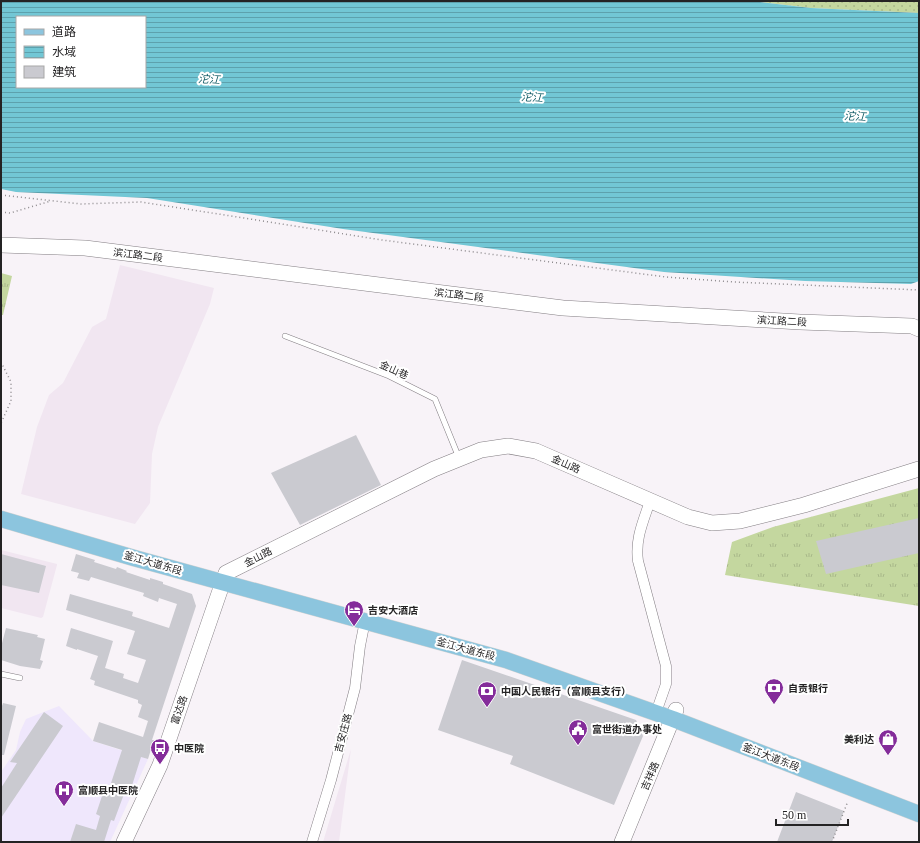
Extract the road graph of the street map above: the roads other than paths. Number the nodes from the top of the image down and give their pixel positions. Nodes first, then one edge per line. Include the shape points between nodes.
1 (1, 245) edge
2 (919, 329) edge
3 (285, 336) dead end
4 (460, 459) junction
5 (919, 469) edge
6 (650, 501) junction
7 (1, 511) edge
8 (1, 519) edge
9 (224, 578) junction
10 (366, 621) junction
11 (1, 674) edge
12 (20, 678) dead end
13 (659, 704) junction
14 (675, 715) junction
15 (919, 804) edge
16 (919, 814) edge
17 (124, 842) edge
18 (312, 842) edge
19 (622, 842) edge

1 - 2 street, 滨江路二段 via 85,248 563,308 792,322 912,326
3 - 4 lane, 金山巷 via 389,376 435,399
4 - 6 street, 金山路 via 481,450 508,446 536,451
4 - 9 street, 金山路 via 434,469
5 - 6 street, 金山路 via 804,505 740,521 712,523 688,518
6 - 13 street via 636,550 666,666 666,684
7 - 9 main road, 釜江大道东段
8 - 9 main road, 釜江大道东段 via 134,558
9 - 10 main road, 釜江大道东段
9 - 13 main road, 釜江大道东段 via 509,652
9 - 17 street, 富达路 via 160,766
10 - 14 main road, 釜江大道东段 via 506,660
10 - 18 street, 吉安庄路 via 355,688
11 - 12 lane
13 - 14 main road, 釜江大道东段
14 - 15 main road, 釜江大道东段
14 - 16 main road, 釜江大道东段
14 - 19 street, 吉祥路

